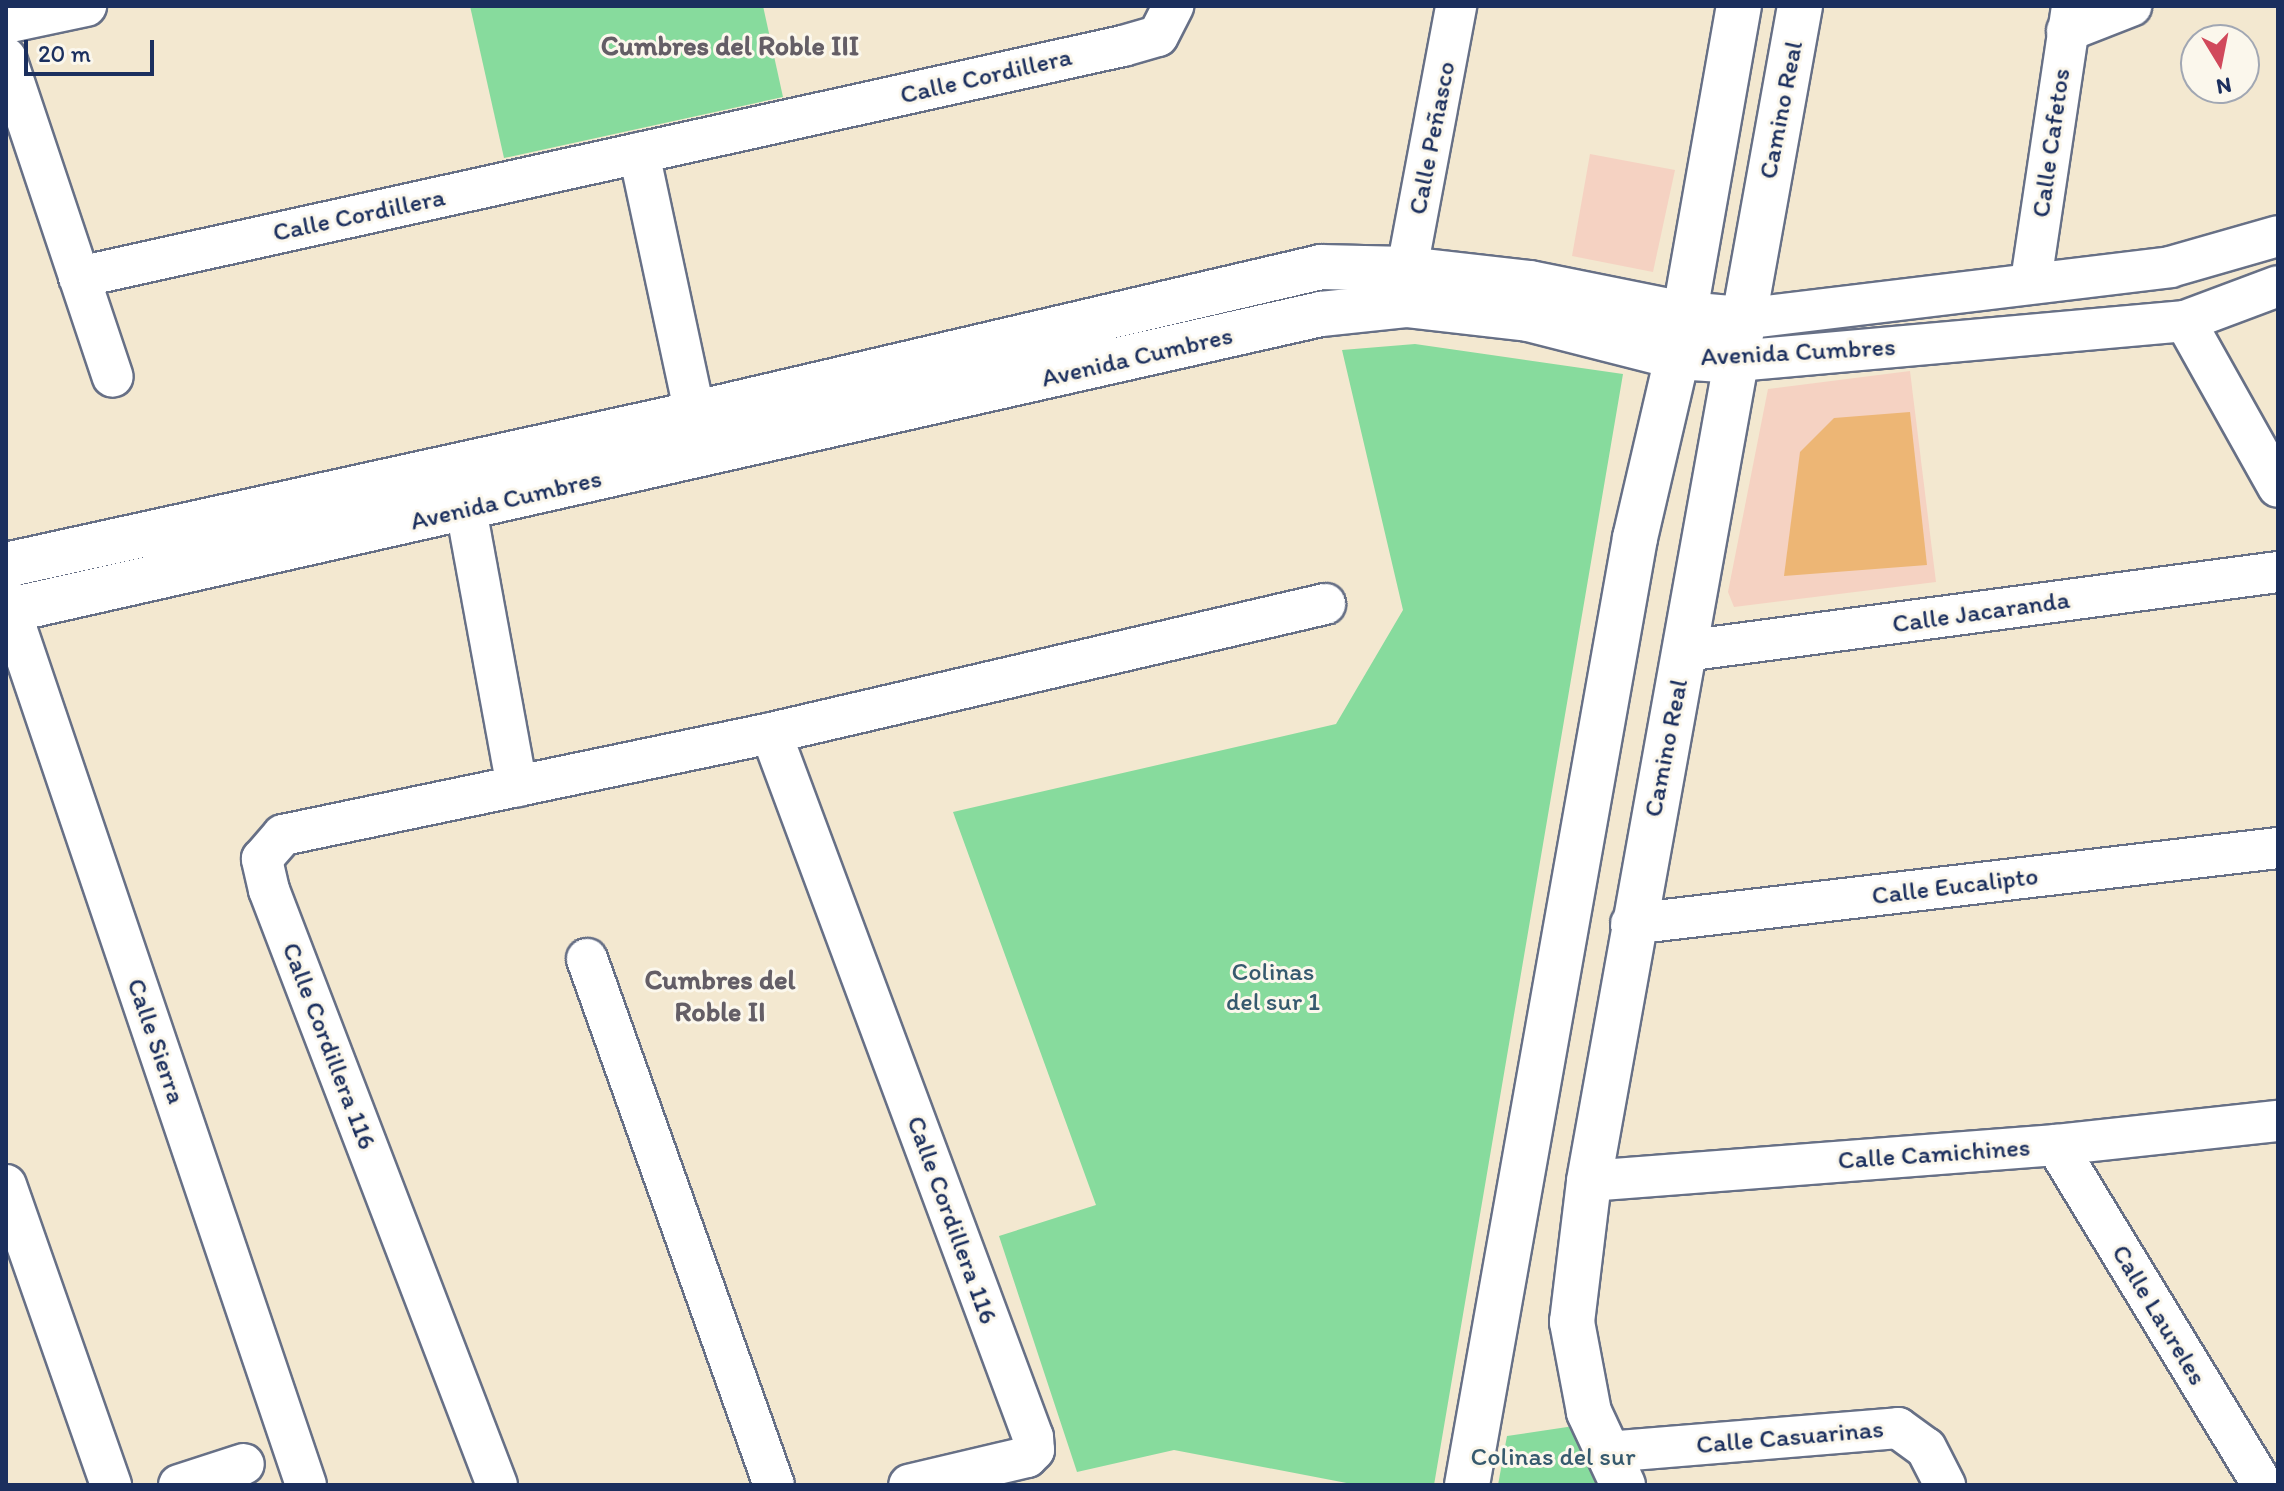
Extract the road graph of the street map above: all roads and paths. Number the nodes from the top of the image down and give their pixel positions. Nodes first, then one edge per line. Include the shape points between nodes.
1 (86, 6) edge
2 (1173, 6) edge
3 (1456, 6) edge
4 (1739, 6) edge
5 (1800, 6) edge
6 (2131, 6) edge
7 (2069, 18) edge
8 (6, 23) edge
9 (6, 58) edge
10 (639, 153) junction
11 (2278, 236) edge
12 (1407, 269) junction
13 (79, 277) junction
14 (2031, 281) junction
15 (2278, 286) edge
16 (1684, 314) junction
17 (2185, 321) junction
18 (1739, 340) junction
19 (1677, 357) junction
20 (113, 377) dead end
21 (692, 414) junction
22 (704, 456) junction
23 (2278, 487) edge
24 (466, 509) junction
25 (6, 565) edge
26 (2278, 572) edge
27 (1325, 604) dead end
28 (7, 606) edge
29 (1685, 651) junction
30 (771, 733) junction
31 (517, 786) junction
32 (2278, 848) edge
33 (1631, 924) junction
34 (587, 959) dead end
35 (2278, 1121) edge
36 (2056, 1145) junction
37 (1589, 1181) junction
38 (6, 1185) edge
39 (17, 1250) edge
40 (244, 1464) dead end
41 (1615, 1469) edge
42 (111, 1485) edge
43 (179, 1485) edge
44 (306, 1485) edge
45 (497, 1485) edge
46 (774, 1485) edge
47 (909, 1485) edge
48 (1467, 1485) edge
49 (1945, 1485) edge
50 (2263, 1485) edge

1 - 8 street
2 - 10 street, Calle Cordillera via 1158,36 1123,46
3 - 12 street, Calle Peñasco
4 - 16 street
5 - 18 street, Camino Real
6 - 7 street
7 - 14 street, Calle Cafetos
9 - 13 street
10 - 13 street, Calle Cordillera
10 - 21 street
11 - 14 street, Avenida Cumbres via 2170,267
12 - 16 street, Avenida Cumbres via 1530,283
12 - 21 street, Avenida Cumbres via 1321,267
13 - 20 street
14 - 18 street, Avenida Cumbres
15 - 17 street, Avenida Cumbres
16 - 18 street, Avenida Cumbres
16 - 19 street
17 - 18 street, Avenida Cumbres
17 - 23 street
18 - 19 street, Avenida Cumbres
18 - 29 street, Camino Real
19 - 22 street, Avenida Cumbres via 1528,319 1392,306 1321,314
19 - 48 street via 1635,538
21 - 22 street
21 - 25 street, Avenida Cumbres
22 - 24 street, Avenida Cumbres
24 - 28 street, Avenida Cumbres
24 - 31 street
26 - 29 street, Calle Jacaranda
27 - 30 street, Calle Cordillera 116
28 - 44 street, Calle Sierra
29 - 33 street, Camino Real
30 - 31 street, Calle Cordillera 116
30 - 47 street, Calle Cordillera 116 via 1033,1437 1034,1450 1027,1457
31 - 45 street, Calle Cordillera 116 via 283,835 262,859 269,890
32 - 33 street, Calle Eucalipto
33 - 37 street, Camino Real
34 - 46 street
35 - 36 street, Calle Camichines
36 - 37 street, Calle Camichines
36 - 50 street, Calle Laureles
37 - 41 street, Camino Real via 1572,1322 1589,1412
38 - 39 street
39 - 42 street
40 - 43 street
41 - 49 street, Calle Casuarinas via 1898,1428 1926,1448

